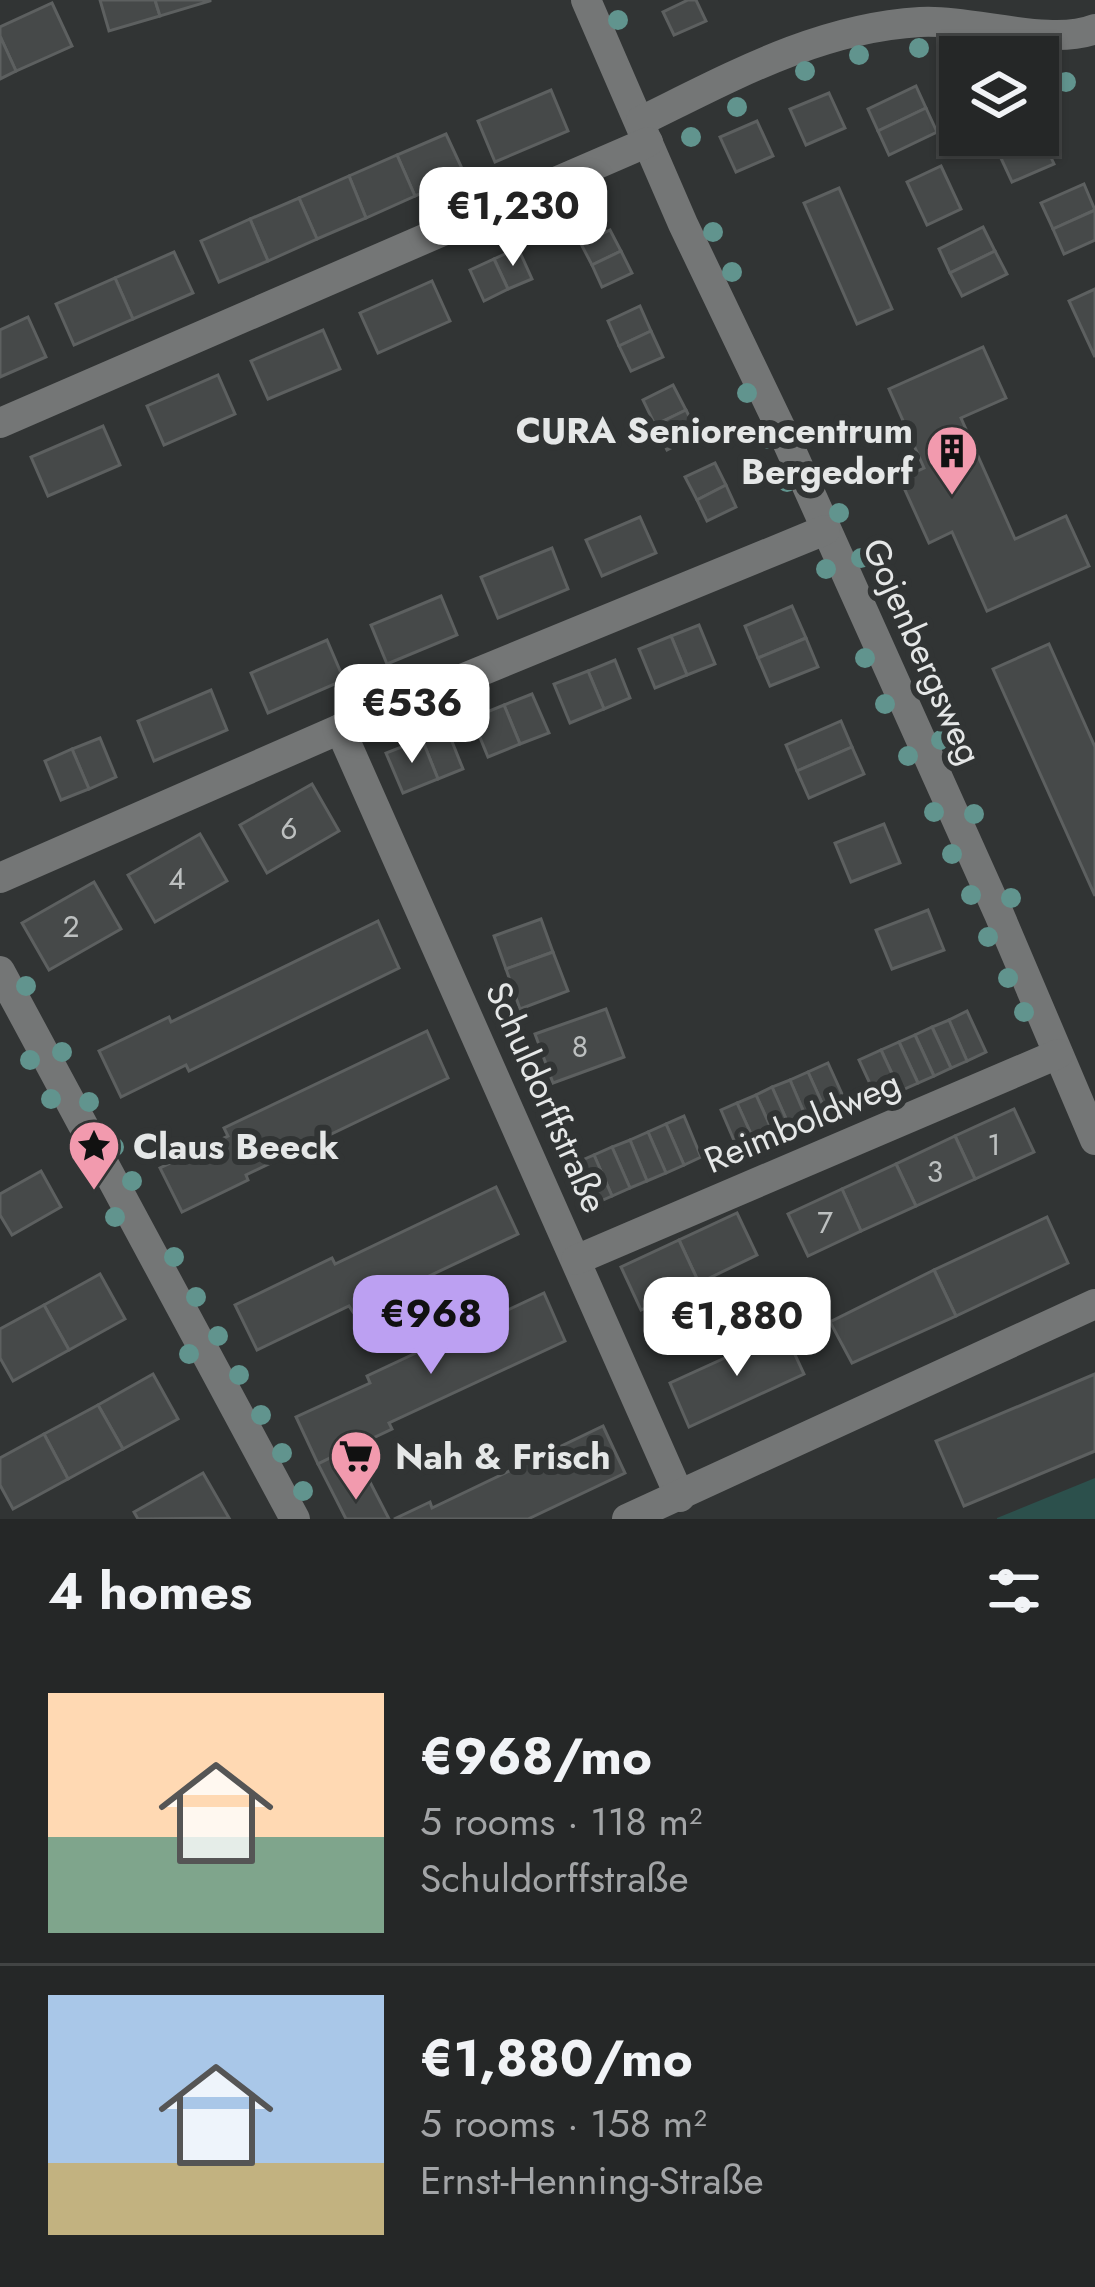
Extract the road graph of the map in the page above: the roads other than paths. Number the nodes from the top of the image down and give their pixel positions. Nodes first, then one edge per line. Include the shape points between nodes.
1 (586, 0) edge
2 (1095, 29) edge
3 (645, 131) junction
4 (0, 423) edge
5 (825, 530) junction
6 (340, 729) junction
7 (0, 878) edge
8 (0, 971) edge
9 (1058, 1054) junction
10 (1095, 1140) edge
11 (576, 1260) junction
12 (1095, 1304) edge
13 (680, 1497) junction
14 (295, 1519) edge
15 (627, 1519) edge

1 - 3 street, Gojenbergsweg
2 - 3 street via 1043,35 987,25 878,25 812,41
3 - 4 street
3 - 5 street, Gojenbergsweg
5 - 6 street
5 - 9 street, Gojenbergsweg
6 - 7 street
6 - 11 street, Schuldorffstraße
8 - 14 street
9 - 10 street, Gojenbergsweg
9 - 11 street, Reimboldweg
11 - 13 street, Schuldorffstraße
12 - 13 street
13 - 15 street

